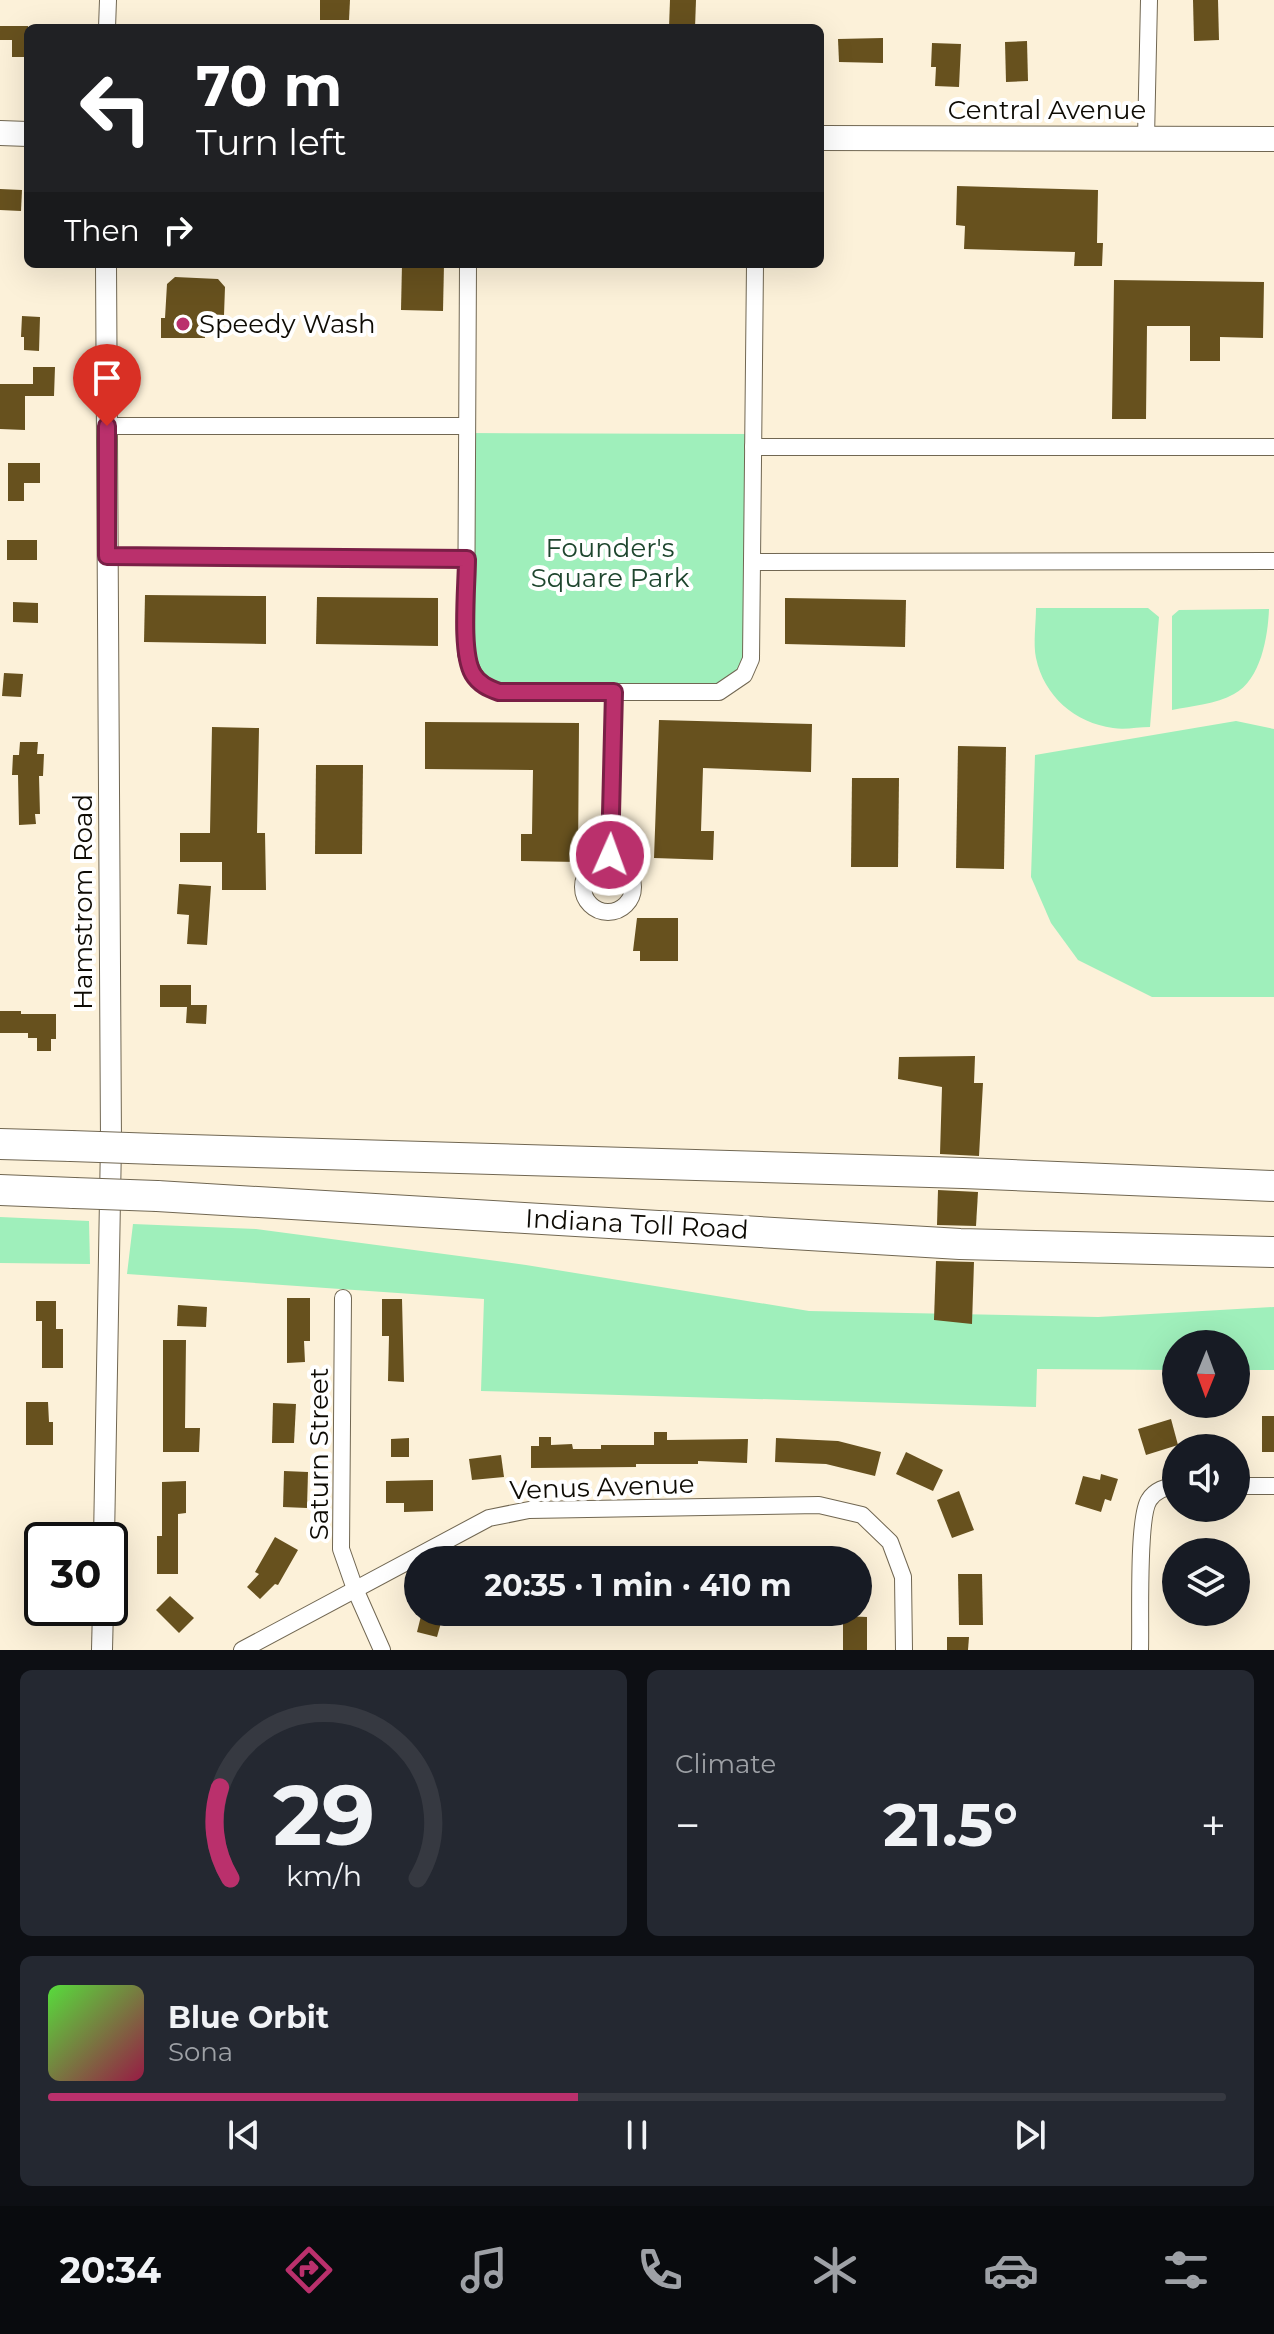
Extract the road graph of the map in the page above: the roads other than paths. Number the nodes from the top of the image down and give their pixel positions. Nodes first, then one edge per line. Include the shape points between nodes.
1 (108, 0) edge
2 (1149, 0) edge
3 (107, 24) edge
4 (0, 133) edge
5 (24, 134) edge
6 (824, 138) edge
7 (1146, 138) junction
8 (1274, 139) edge
9 (106, 268) edge
10 (468, 268) edge
11 (755, 268) edge
12 (107, 426) junction
13 (467, 426) junction
14 (753, 447) junction
15 (1274, 447) edge
16 (107, 556) junction
17 (467, 559) junction
18 (1274, 561) edge
19 (752, 562) junction
20 (614, 692) junction
21 (610, 862) dead end
22 (0, 1144) edge
23 (1274, 1170) edge
24 (1112, 1179) junction
25 (1274, 1186) edge
26 (0, 1190) edge
27 (1112, 1249) junction
28 (1274, 1252) edge
29 (1274, 1270) edge
30 (343, 1298) dead end
31 (1250, 1486) edge
32 (1274, 1486) edge
33 (1162, 1490) edge
34 (104, 1522) edge
35 (355, 1589) junction
36 (103, 1626) edge
37 (102, 1650) edge
38 (242, 1650) edge
39 (382, 1650) edge
40 (904, 1650) edge
41 (1140, 1650) edge

1 - 3 street
2 - 7 street
4 - 5 main road
6 - 7 main road, Central Avenue
7 - 8 main road, Central Avenue
9 - 12 street, Hamstrom Road
10 - 13 street
11 - 14 street
12 - 13 street
12 - 16 street, Hamstrom Road
13 - 17 street
14 - 15 street
14 - 19 street
16 - 17 street
16 - 34 street, Hamstrom Road via 111,1142
17 - 20 street via 466,654 473,675 486,688
18 - 19 street
19 - 20 street via 751,659 744,675 719,692
20 - 21 street
22 - 24 highway, bridge
23 - 24 highway
24 - 25 highway
26 - 27 highway, Indiana Toll Road, bridge
27 - 28 highway, Indiana Toll Road
27 - 29 highway
30 - 35 street, Saturn Street via 341,1549
31 - 32 street
33 - 41 street via 1152,1496 1143,1522
35 - 38 street, Venus Avenue
35 - 39 street, Saturn Street
35 - 40 street, Venus Avenue via 489,1518 529,1510 819,1505 862,1515 890,1542 903,1577
36 - 37 street

